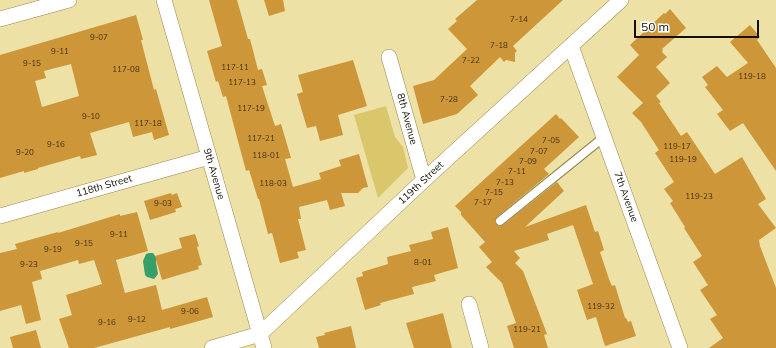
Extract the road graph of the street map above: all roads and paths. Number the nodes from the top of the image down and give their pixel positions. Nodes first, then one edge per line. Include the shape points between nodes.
1 (69, 0) edge
2 (164, 0) edge
3 (621, 0) edge
4 (0, 19) edge
5 (571, 46) junction
6 (389, 57) dead end
7 (604, 137) junction
8 (208, 157) junction
9 (424, 180) junction
10 (0, 216) edge
11 (500, 221) dead end
12 (469, 304) dead end
13 (262, 341) edge
14 (212, 348) edge
15 (482, 348) edge
16 (680, 348) edge

1 - 4 street
2 - 8 street, 9th Avenue
3 - 5 street, 119th Street
5 - 7 street, 7th Avenue
5 - 9 street, 119th Street
6 - 9 street, 8th Avenue
7 - 11 lane
7 - 16 street, 7th Avenue
8 - 10 street, 118th Street
8 - 13 street, 9th Avenue
9 - 13 street, 119th Street
12 - 15 street
13 - 14 street, 119th Street

